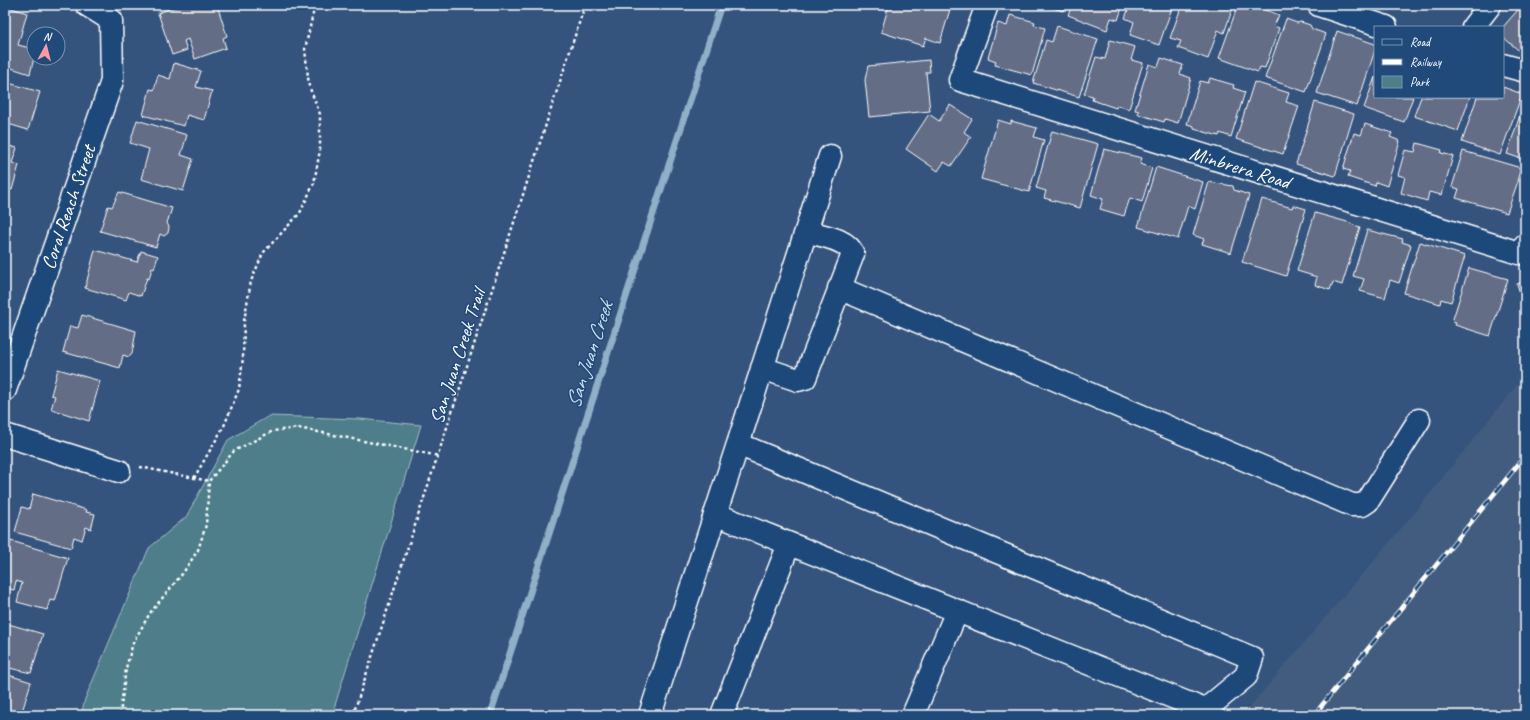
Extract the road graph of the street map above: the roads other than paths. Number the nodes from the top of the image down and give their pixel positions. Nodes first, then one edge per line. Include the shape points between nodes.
1 (87, 5) edge
2 (987, 5) edge
3 (1319, 5) edge
4 (1490, 5) edge
5 (1383, 26) edge
6 (1474, 26) edge
7 (1504, 65) edge
8 (1525, 72) edge
9 (830, 156) dead end
10 (806, 231) junction
11 (1522, 249) edge
12 (839, 288) junction
13 (762, 368) junction
14 (5, 390) edge
15 (1419, 420) dead end
16 (5, 435) edge
17 (738, 444) junction
18 (119, 471) road end
19 (715, 514) junction
20 (789, 544) junction
21 (956, 611) junction
22 (1203, 713) edge
23 (650, 715) edge
24 (722, 715) edge
25 (913, 715) edge

1 - 14 street, Coral Reach Street via 111,20 112,81
2 - 11 street, Minbrera Road via 960,80
3 - 5 street
4 - 6 street
7 - 8 street
9 - 10 street
10 - 12 street via 844,243 851,249 853,254
10 - 13 street
12 - 13 street via 805,378 798,380
12 - 15 street via 1352,505 1362,505 1368,501
13 - 17 street
16 - 18 street
17 - 19 street
17 - 22 street via 1252,658 1246,676
19 - 20 street
19 - 23 street
20 - 21 street
20 - 24 street
21 - 22 street
21 - 25 street

